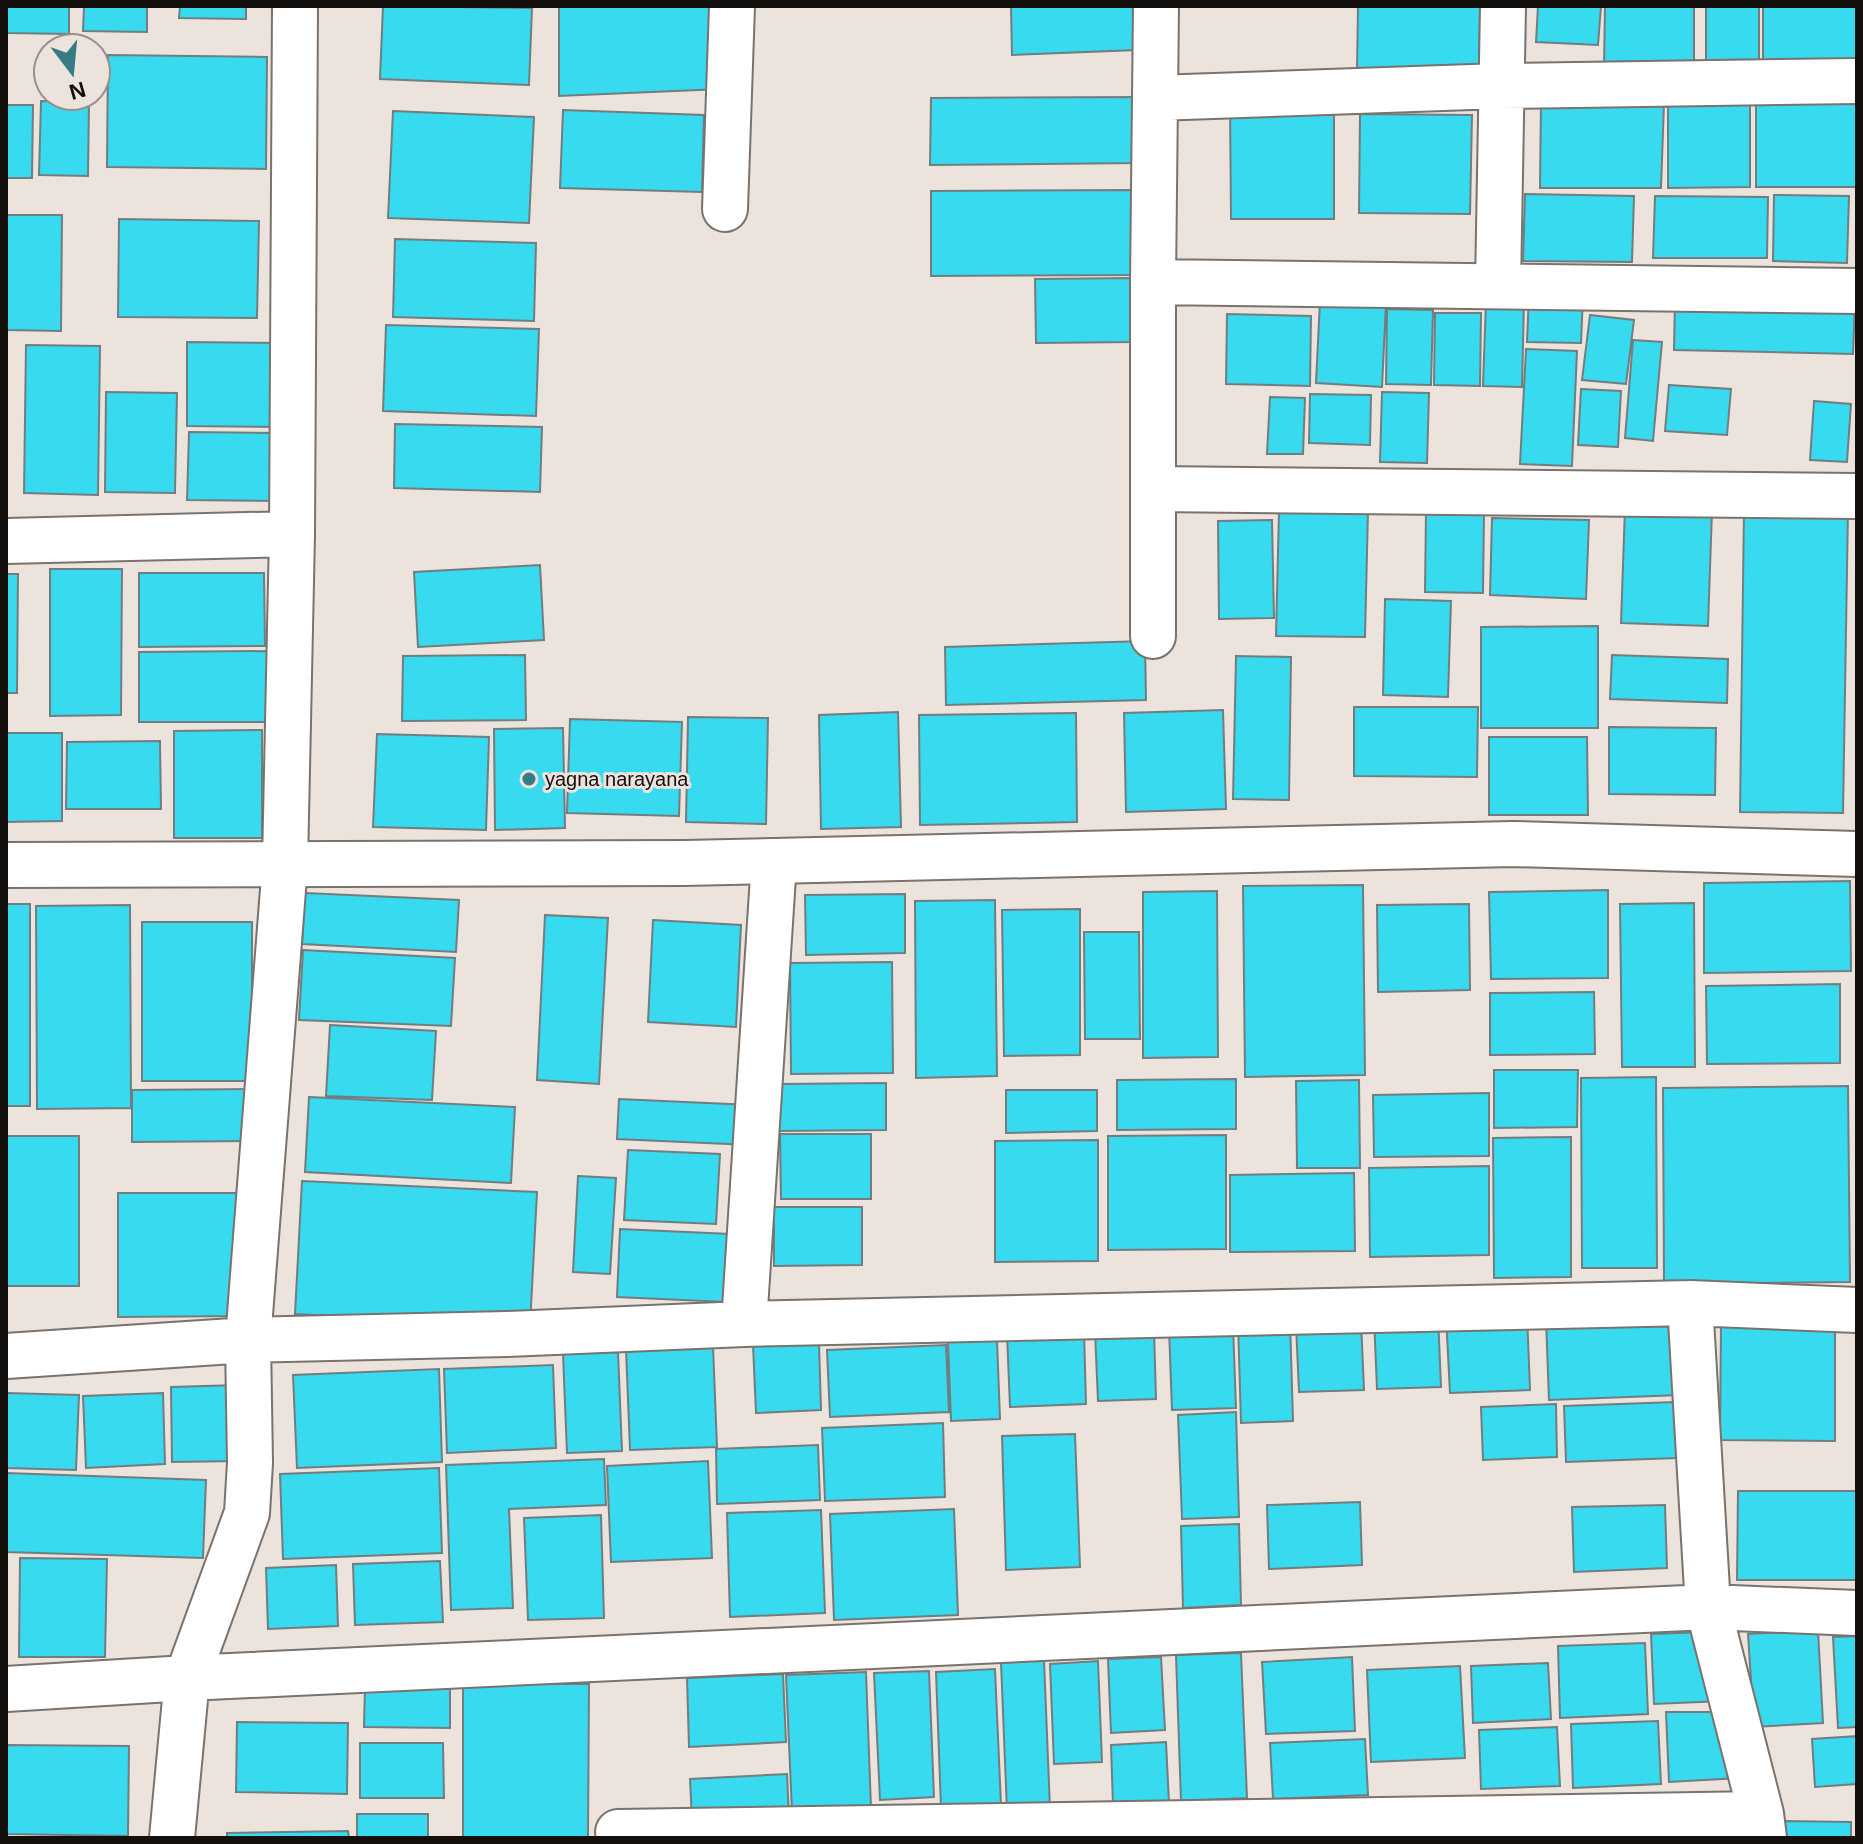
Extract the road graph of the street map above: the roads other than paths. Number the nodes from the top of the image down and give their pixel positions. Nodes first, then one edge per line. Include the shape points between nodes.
1 (295, 6) edge
2 (732, 6) edge
3 (1156, 6) edge
4 (1503, 6) edge
5 (1857, 81) edge
6 (1501, 86) junction
7 (1155, 98) junction
8 (725, 209) dead end
9 (1153, 282) junction
10 (1498, 286) junction
11 (1857, 291) edge
12 (1154, 489) junction
13 (1857, 496) edge
14 (292, 534) junction
15 (6, 541) edge
16 (1153, 636) dead end
17 (1857, 854) edge
18 (774, 861) junction
19 (285, 864) junction
20 (6, 865) edge
21 (1690, 1303) junction
22 (1857, 1310) edge
23 (744, 1324) junction
24 (248, 1340) junction
25 (6, 1356) edge
26 (1708, 1607) junction
27 (1857, 1613) edge
28 (187, 1678) junction
29 (6, 1689) edge
30 (1763, 1826) edge
31 (618, 1832) dead end
32 (172, 1838) edge

1 - 14 street
2 - 8 street
3 - 7 street
4 - 6 street
5 - 6 street
6 - 7 street
6 - 10 street
7 - 9 street
9 - 10 street
9 - 12 street
10 - 11 street
12 - 13 street
12 - 16 street
14 - 15 street
14 - 19 street
17 - 18 street via 1513,844
18 - 19 street
18 - 23 street
19 - 20 street
19 - 24 street
21 - 22 street
21 - 23 street
21 - 26 street
23 - 24 street
24 - 25 street
24 - 28 street via 247,1513
26 - 27 street
26 - 28 street
26 - 30 street
28 - 29 street
28 - 32 street
30 - 31 street

